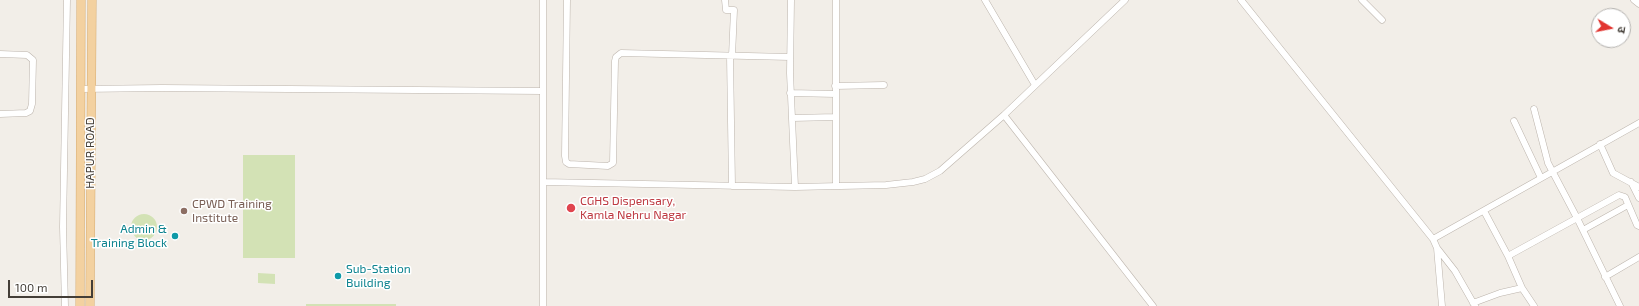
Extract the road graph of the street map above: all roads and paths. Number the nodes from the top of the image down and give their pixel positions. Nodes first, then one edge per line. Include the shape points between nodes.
1 (67, 0) edge
2 (81, 0) edge
3 (92, 0) edge
4 (543, 0) edge
5 (567, 0) edge
6 (726, 0) edge
7 (791, 0) edge
8 (836, 0) edge
9 (985, 0) edge
10 (1125, 0) edge
11 (1241, 0) edge
12 (1362, 0) edge
13 (1634, 0) edge
14 (1639, 4) edge
15 (1382, 20) dead end
16 (0, 54) edge
17 (731, 56) junction
18 (790, 57) junction
19 (884, 85) dead end
20 (1035, 85) junction
21 (836, 86) junction
22 (91, 89) junction
23 (81, 90) junction
24 (542, 90) junction
25 (790, 93) junction
26 (836, 94) junction
27 (1534, 110) dead end
28 (0, 114) edge
29 (1004, 115) junction
30 (836, 117) junction
31 (792, 118) junction
32 (1514, 121) dead end
33 (1639, 122) edge
34 (1600, 144) junction
35 (1552, 171) junction
36 (1541, 178) junction
37 (543, 182) junction
38 (1631, 182) junction
39 (732, 186) junction
40 (836, 186) junction
41 (795, 187) junction
42 (1639, 187) edge
43 (1639, 198) edge
44 (1628, 205) junction
45 (1484, 210) junction
46 (1577, 218) junction
47 (1639, 226) edge
48 (1583, 230) junction
49 (1433, 239) junction
50 (1437, 248) junction
51 (1508, 256) junction
52 (1639, 257) edge
53 (1605, 277) junction
54 (1522, 288) junction
55 (1474, 305) edge
56 (64, 306) edge
57 (80, 306) edge
58 (90, 306) edge
59 (543, 306) edge
60 (1153, 306) edge
61 (1442, 306) edge
62 (1534, 306) edge
63 (1620, 306) edge

1 - 56 street
2 - 23 main road, HAPUR ROAD
3 - 22 main road, HAPUR ROAD
4 - 24 street
5 - 17 street via 565,156 568,164 608,166 613,163 615,61 621,53
6 - 17 street via 726,10 734,10
7 - 18 street
8 - 21 street
9 - 20 street
10 - 20 street
11 - 49 street
12 - 15 street
13 - 14 street
16 - 28 street via 27,55 33,60 30,111
17 - 18 street
17 - 39 street
18 - 25 street
19 - 21 street
20 - 29 street
21 - 26 street
22 - 23 street
22 - 24 street
22 - 58 main road, HAPUR ROAD
23 - 57 main road, HAPUR ROAD
24 - 37 street
25 - 26 street
25 - 31 street
26 - 30 street
27 - 35 street via 1544,154
29 - 40 street via 944,168 925,179 886,185
29 - 60 street
30 - 31 street
30 - 40 street
31 - 41 street
32 - 36 street
33 - 34 street
34 - 35 street
34 - 38 street via 1612,173
35 - 36 street
35 - 46 street
36 - 45 street
37 - 39 street
37 - 59 street
38 - 42 street
38 - 43 street
39 - 41 street
40 - 41 street
44 - 46 street via 1624,196 1619,195
44 - 47 street
44 - 48 street
45 - 49 street
45 - 51 street
46 - 48 street
46 - 51 street
48 - 53 street
49 - 50 street
50 - 55 street via 1455,270
50 - 61 street
51 - 54 street
52 - 53 street
53 - 63 street
54 - 55 street via 1500,293
54 - 62 street

